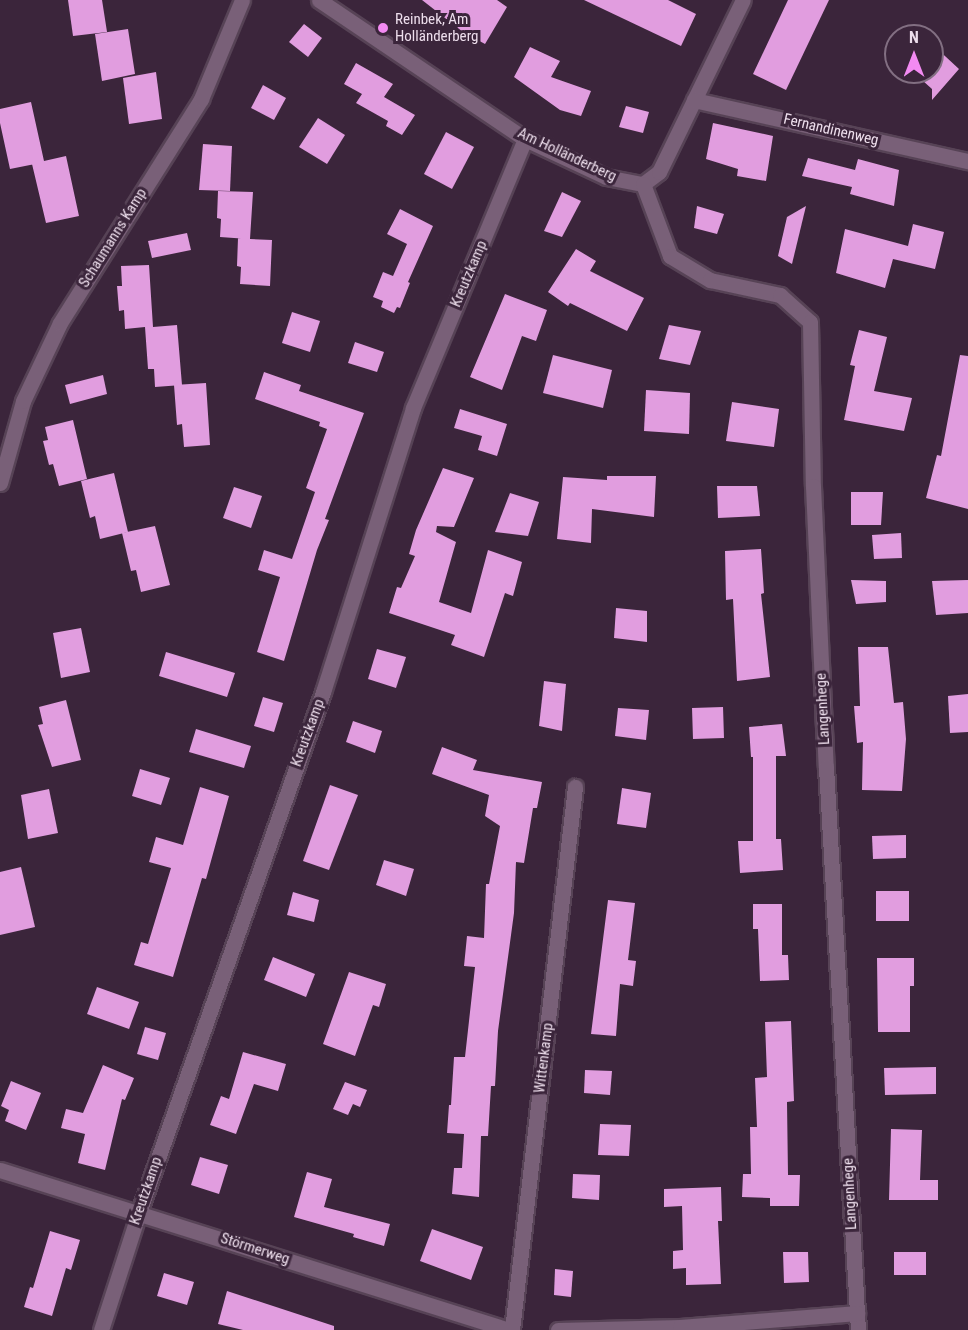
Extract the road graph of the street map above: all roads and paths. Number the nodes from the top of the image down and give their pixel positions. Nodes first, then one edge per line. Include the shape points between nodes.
1 (242, 0) edge
2 (319, 0) edge
3 (743, 0) edge
4 (694, 100) junction
5 (525, 139) junction
6 (968, 161) edge
7 (643, 184) junction
8 (0, 483) edge
9 (575, 787) dead end
10 (0, 1170) edge
11 (139, 1212) junction
12 (857, 1313) junction
13 (100, 1330) edge
14 (511, 1330) edge
15 (558, 1330) edge
16 (858, 1330) edge

1 - 8 street, Schaumanns Kamp via 201,99 60,324 23,400
2 - 5 street, Am Holländerberg
3 - 4 street
4 - 6 street, Fernandinenweg
4 - 7 street via 659,172
5 - 7 street, Am Holländerberg via 606,177
5 - 11 street, Kreutzkamp via 413,408 323,692
7 - 12 street, Langenhege via 670,256 710,280 780,295 810,322 826,767
9 - 14 street, Wittenkamp
10 - 11 street, Störmerweg
11 - 13 street, Kreutzkamp
11 - 14 street, Störmerweg
12 - 15 street via 680,1328
12 - 16 street, Langenhege

